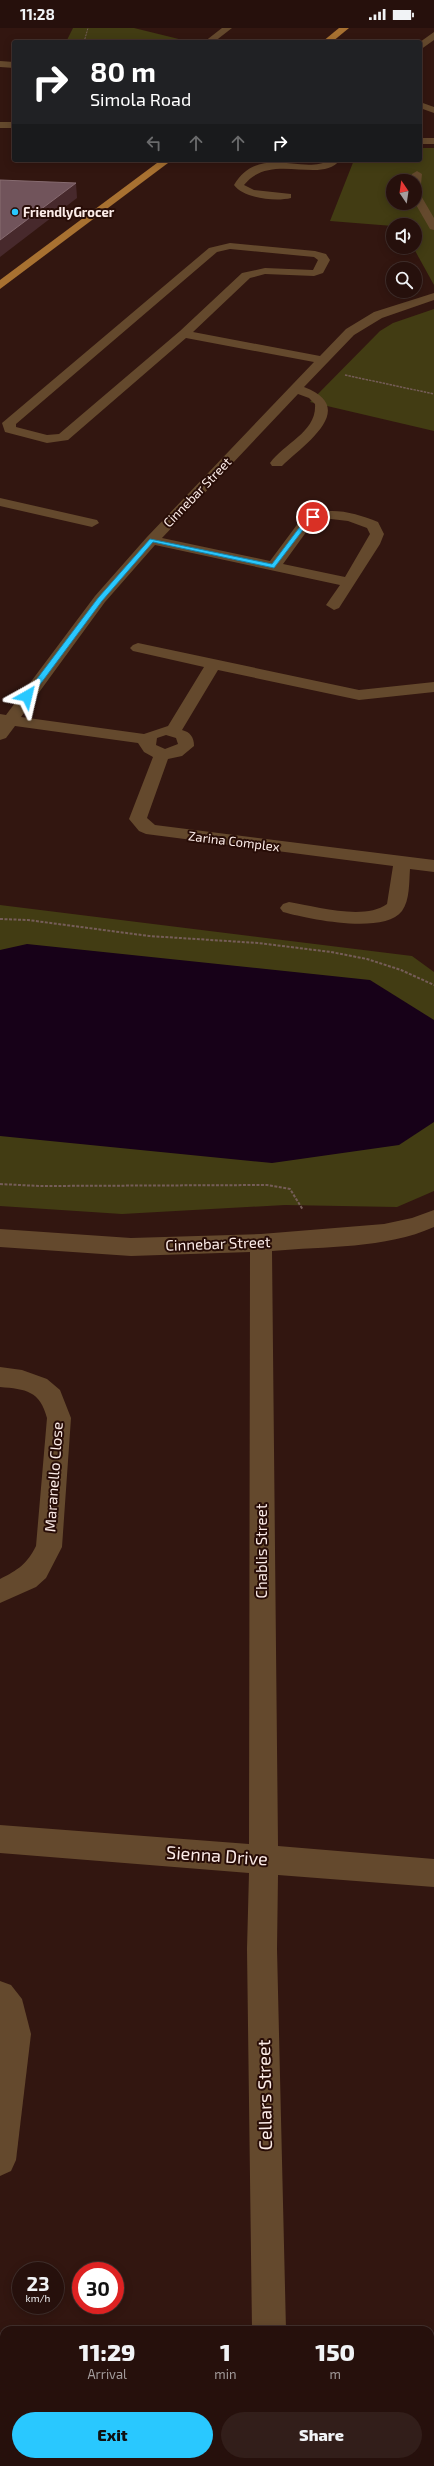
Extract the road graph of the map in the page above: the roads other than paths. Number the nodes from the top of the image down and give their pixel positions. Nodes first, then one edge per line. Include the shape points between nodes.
1 (228, 28) edge
2 (345, 28) edge
3 (434, 35) edge
4 (211, 40) edge
5 (329, 40) edge
6 (422, 45) edge
7 (0, 64) edge
8 (12, 65) edge
9 (434, 99) edge
10 (422, 103) edge
11 (422, 105) edge
12 (434, 110) edge
13 (0, 125) edge
14 (12, 125) edge
15 (422, 141) edge
16 (434, 141) edge
17 (164, 162) edge
18 (334, 162) edge
19 (287, 196) dead end
20 (422, 206) edge
21 (434, 227) edge
22 (0, 286) edge
23 (434, 296) edge
24 (184, 334) junction
25 (323, 360) junction
26 (297, 388) junction
27 (278, 463) dead end
28 (0, 502) edge
29 (92, 523) dead end
30 (152, 540) junction
31 (274, 566) junction
32 (348, 582) junction
33 (334, 604) dead end
34 (138, 648) dead end
35 (214, 664) junction
36 (434, 687) edge
37 (5, 720) edge
38 (173, 731) junction
39 (0, 735) edge
40 (147, 739) junction
41 (162, 754) junction
42 (402, 862) junction
43 (434, 866) edge
44 (289, 908) dead end
45 (434, 1218) edge
46 (0, 1238) edge
47 (261, 1243) junction
48 (0, 1377) edge
49 (0, 1591) edge
50 (0, 1839) edge
51 (263, 1860) junction
52 (434, 1874) edge
53 (0, 1996) edge
54 (0, 2160) edge
55 (269, 2326) edge

1 - 4 street
2 - 5 main road
3 - 6 street
7 - 8 street
9 - 10 street
11 - 12 street
13 - 14 street
15 - 16 street
17 - 22 main road
18 - 19 street via 322,166 259,167 239,185 242,190 249,192
20 - 21 street
23 - 25 street, Cinnebar Street via 369,319 350,332
24 - 24 street via 63,437 47,439 12,431 9,427 9,423 213,250 225,246 315,254 323,258 318,271 314,273 265,271 246,275
24 - 25 street
25 - 26 street, Cinnebar Street
26 - 27 street via 320,398 324,405 324,413 318,423
26 - 30 street, Cinnebar Street
28 - 29 street
30 - 31 street
30 - 37 street, Cinnebar Street via 100,599
31 - 32 street
31 - 32 street via 307,521 313,517 324,515 365,521 373,525 377,534
32 - 33 street
34 - 35 street
35 - 36 street via 359,696
35 - 38 street
37 - 39 street, Cinnebar Street
37 - 40 street
38 - 40 street via 157,732
38 - 41 street via 182,735 186,740 186,746 172,754
40 - 41 street via 149,749
41 - 42 street, Zarina Complex via 138,819 145,828
42 - 43 street, Zarina Complex
42 - 44 street via 395,906 388,914 361,918
45 - 47 street, Cinnebar Street via 416,1226 384,1233
46 - 47 street, Cinnebar Street via 131,1247
47 - 51 street, Chablis Street
48 - 49 street, Maranello Close via 28,1380 39,1385 48,1392 56,1404 59,1418 49,1547 41,1564 27,1579
50 - 51 street, Sienna Drive
51 - 52 street, Sienna Drive
51 - 55 street, Cellars Street via 262,1949
53 - 54 street via 11,2010 16,2034

